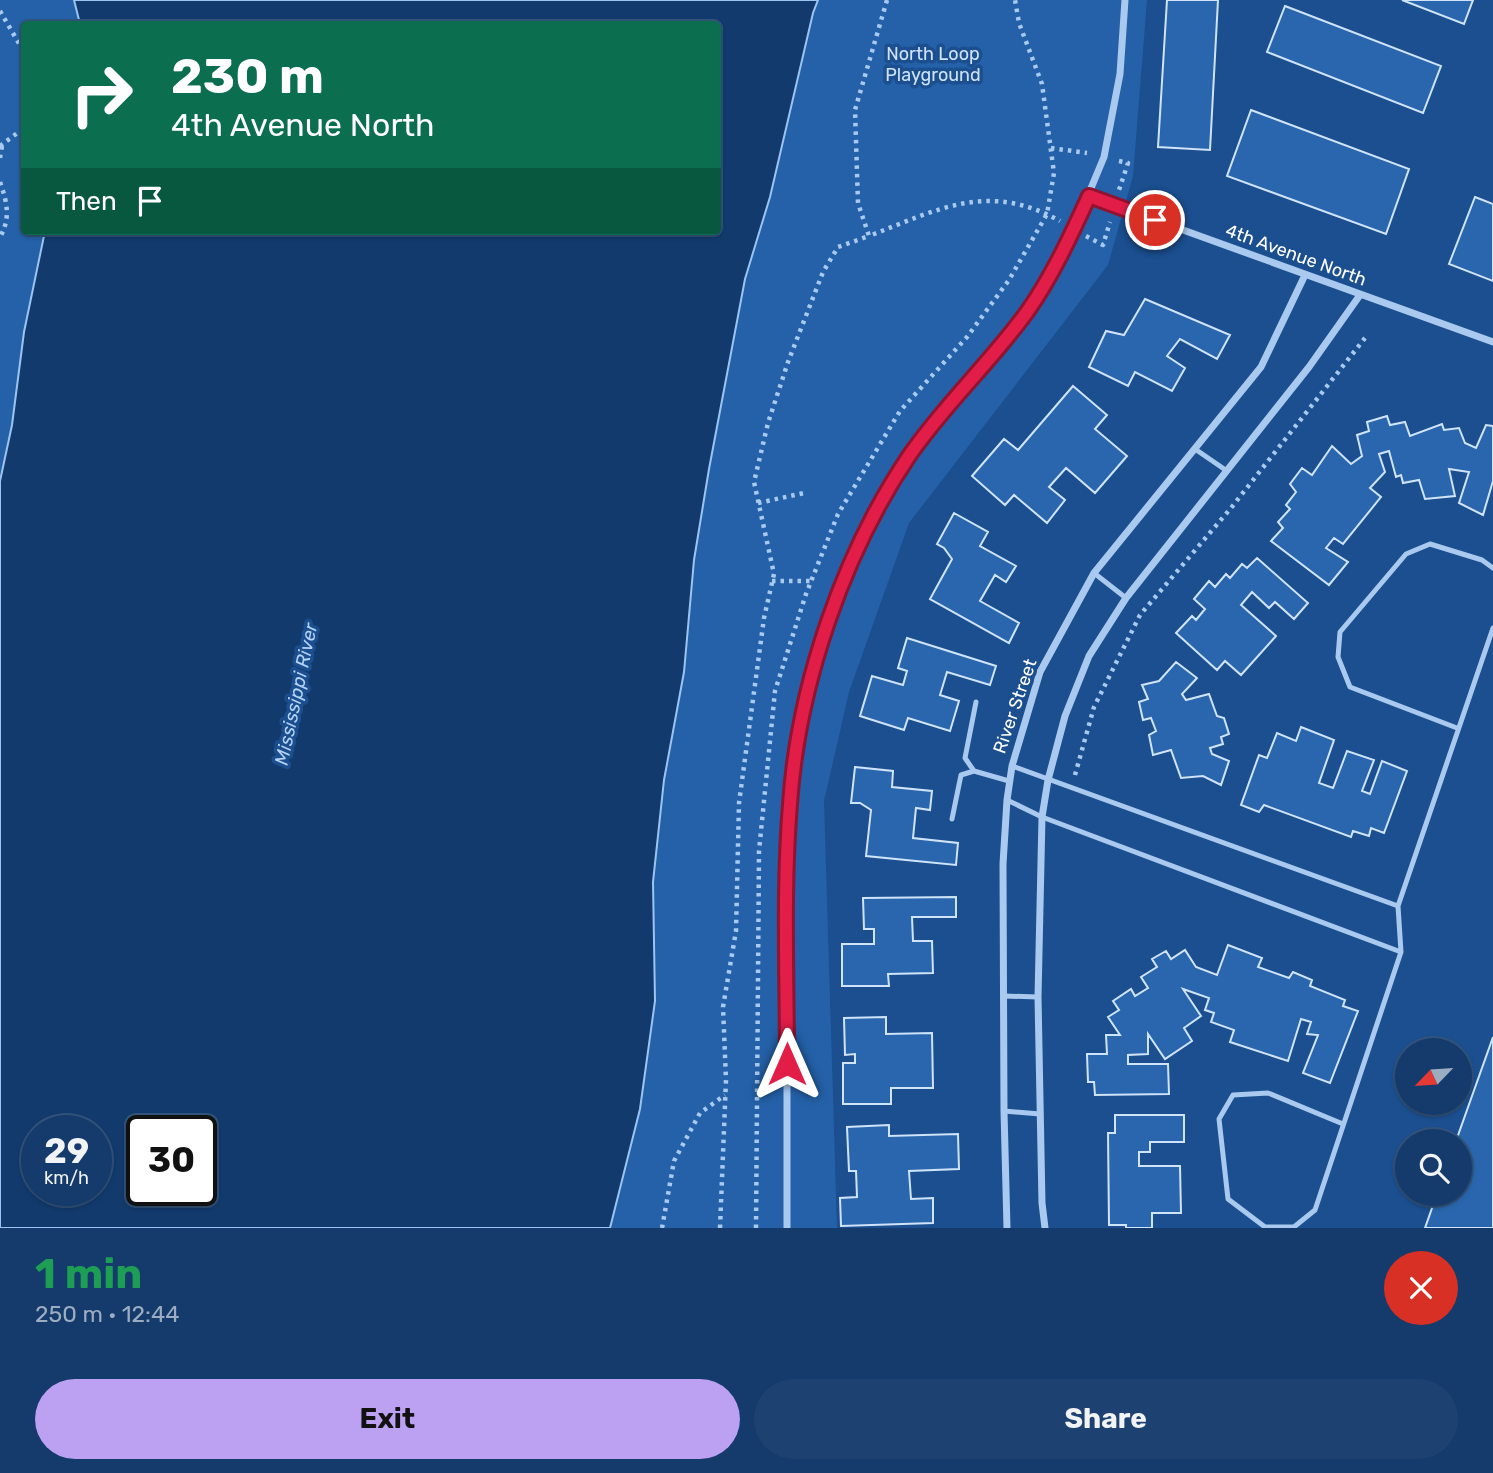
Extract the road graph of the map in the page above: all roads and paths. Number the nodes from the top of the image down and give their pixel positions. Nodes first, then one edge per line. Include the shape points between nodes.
1 (887, 0) edge
2 (1015, 0) edge
3 (1125, 0) edge
4 (0, 11) edge
5 (21, 47) edge
6 (21, 130) edge
7 (1, 146) edge
8 (0, 158) edge
9 (0, 182) edge
10 (1089, 196) junction
11 (1047, 214) junction
12 (1061, 222) dead end
13 (1108, 227) dead end
14 (1074, 229) junction
15 (869, 236) junction
16 (0, 237) edge
17 (1306, 275) junction
18 (1360, 295) junction
19 (1364, 338) dead end
20 (1493, 342) edge
21 (1195, 449) junction
22 (1227, 471) junction
23 (804, 494) dead end
24 (758, 503) junction
25 (1493, 568) edge
26 (1094, 573) junction
27 (811, 580) junction
28 (772, 581) junction
29 (1126, 598) junction
30 (1493, 628) edge
31 (976, 702) dead end
32 (1457, 728) junction
33 (1012, 766) junction
34 (974, 771) junction
35 (1048, 780) junction
36 (1009, 781) junction
37 (1072, 789) junction
38 (1007, 800) junction
39 (1042, 817) junction
40 (952, 819) dead end
41 (1398, 906) junction
42 (1401, 952) junction
43 (1004, 996) junction
44 (1038, 997) junction
45 (725, 1095) junction
46 (1004, 1111) junction
47 (1040, 1114) junction
48 (1343, 1124) junction
49 (662, 1228) edge
50 (720, 1228) edge
51 (755, 1228) edge
52 (787, 1228) edge
53 (1007, 1228) edge
54 (1045, 1228) edge

1 - 15 path via 855,110 858,202
2 - 11 path via 1042,84 1054,173
3 - 10 street via 1120,74 1104,157
4 - 5 path
6 - 7 path
7 - 8 path
9 - 16 path via 7,213
10 - 14 street
10 - 17 street, 4th Avenue North
11 - 12 path
11 - 15 path via 994,200 964,201
11 - 27 path via 1009,279 967,337 900,411 838,514
13 - 14 path via 1102,245
14 - 52 street via 1027,312 909,456 872,520 841,588 817,659 799,733 787,855
15 - 24 path via 838,247 823,272 768,423 754,482
17 - 18 street, 4th Avenue North
17 - 21 street, River Street via 1261,368
18 - 20 street, 4th Avenue North
18 - 22 street
19 - 37 path via 1140,615 1094,708
21 - 22 lane
21 - 26 street, River Street
22 - 29 street
23 - 24 path
24 - 28 path
25 - 32 lane via 1482,560 1430,544 1406,554 1340,632 1338,657 1350,687
26 - 29 lane
26 - 33 street, River Street via 1040,672
27 - 28 path
27 - 51 path via 775,691 759,852
28 - 45 path via 739,803 736,931 723,1007
29 - 35 street via 1089,656 1065,716
30 - 32 lane
31 - 34 lane via 965,758
32 - 41 lane
33 - 35 lane
33 - 36 street, River Street
34 - 36 lane
34 - 40 lane via 961,775
35 - 37 lane
35 - 39 street
36 - 38 street, River Street
37 - 41 lane
38 - 39 lane
38 - 43 street, River Street
39 - 42 lane
39 - 44 street
41 - 42 lane
42 - 48 lane
43 - 44 lane
43 - 46 street, River Street
44 - 47 street
45 - 49 path via 700,1112 674,1161
45 - 50 path
46 - 47 lane
46 - 53 street, River Street
47 - 54 street
48 - 48 lane via 1315,1210 1294,1227 1265,1227 1228,1199 1219,1119 1233,1095 1268,1093

